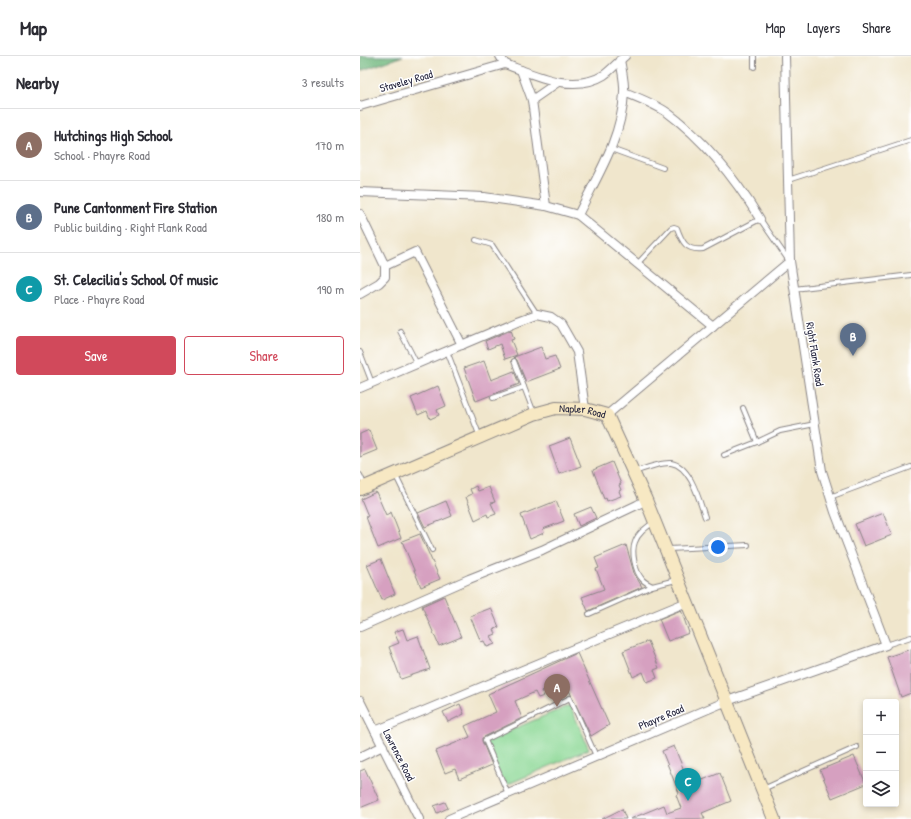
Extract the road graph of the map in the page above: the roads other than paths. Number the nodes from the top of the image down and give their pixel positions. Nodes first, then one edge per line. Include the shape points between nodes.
1 (500, 56) edge
2 (754, 56) edge
3 (785, 56) edge
4 (623, 58) edge
5 (506, 60) edge
6 (754, 67) dead end
7 (521, 70) junction
8 (558, 82) junction
9 (624, 92) junction
10 (532, 100) junction
11 (360, 106) edge
12 (911, 140) edge
13 (611, 149) junction
14 (663, 168) dead end
15 (788, 180) junction
16 (360, 192) edge
17 (546, 206) junction
18 (360, 214) edge
19 (578, 215) junction
20 (760, 219) junction
21 (476, 240) dead end
22 (790, 262) junction
23 (638, 263) junction
24 (385, 266) junction
25 (911, 275) edge
26 (794, 289) junction
27 (360, 294) edge
28 (537, 314) junction
29 (712, 326) junction
30 (400, 331) dead end
31 (462, 345) junction
32 (447, 351) junction
33 (360, 352) edge
34 (514, 362) dead end
35 (417, 364) junction
36 (372, 383) junction
37 (524, 387) junction
38 (360, 388) edge
39 (493, 398) dead end
40 (743, 408) dead end
41 (585, 409) junction
42 (534, 414) junction
43 (607, 415) junction
44 (815, 424) junction
45 (480, 437) junction
46 (757, 442) junction
47 (724, 455) dead end
48 (911, 467) edge
49 (634, 472) junction
50 (395, 474) junction
51 (360, 475) edge
52 (363, 488) edge
53 (830, 497) junction
54 (646, 500) junction
55 (705, 517) dead end
56 (655, 521) junction
57 (748, 545) dead end
58 (666, 549) junction
59 (432, 550) dead end
60 (678, 580) junction
61 (652, 586) junction
62 (687, 602) junction
63 (589, 614) dead end
64 (360, 627) edge
65 (911, 636) edge
66 (886, 645) junction
67 (360, 701) edge
68 (727, 701) junction
69 (375, 731) junction
70 (383, 746) junction
71 (857, 747) dead end
72 (596, 756) junction
73 (360, 757) edge
74 (762, 790) junction
75 (508, 794) junction
76 (419, 819) edge
77 (448, 819) edge
78 (774, 819) edge

1 - 5 street
2 - 6 lane
3 - 15 street, Right Flank Road
4 - 8 street via 604,75 588,81
4 - 9 street
5 - 7 street
5 - 11 street, Staveley Road
7 - 8 street
7 - 10 street
8 - 10 street
9 - 13 street via 620,121
9 - 20 street via 668,113 687,129 722,165
10 - 17 street
12 - 15 lane
13 - 14 lane
13 - 19 street
15 - 22 street, Right Flank Road
16 - 17 street via 484,197
17 - 19 street
18 - 24 street
19 - 23 street
20 - 22 lane
20 - 23 lane via 702,249 695,250 683,242 677,228 671,228
21 - 28 lane via 492,245
22 - 26 street, Right Flank Road
22 - 29 street, Napler Road
23 - 29 street
24 - 27 street via 385,277
24 - 31 street via 415,252
25 - 26 lane
26 - 44 street, Right Flank Road
28 - 31 street
28 - 41 street via 551,317 561,324 577,352
29 - 43 street, Napler Road
30 - 35 lane
31 - 32 street
32 - 35 street
32 - 45 lane
33 - 36 lane
34 - 37 lane
35 - 36 street
36 - 38 street
37 - 39 lane
37 - 42 lane
40 - 46 lane
41 - 42 street, Napler Road via 556,408
41 - 43 street, Napler Road
42 - 45 street, Napler Road
43 - 49 street
44 - 46 lane via 780,432
44 - 53 street, Right Flank Road via 822,471
45 - 50 street, Napler Road
46 - 47 lane
48 - 53 lane
49 - 54 street
49 - 55 lane via 670,463 682,468 688,474
50 - 52 street, Napler Road
50 - 59 lane
51 - 52 lane
53 - 66 street, Right Flank Road
54 - 56 street
54 - 64 street via 542,550
56 - 58 street
56 - 61 lane via 640,534 633,551 642,580
57 - 58 lane
58 - 60 street
60 - 61 lane
60 - 62 street
61 - 63 lane
62 - 68 street
62 - 69 street
65 - 66 lane
66 - 68 street, Phayre Road
67 - 69 street, Lawrence Road
68 - 72 street, Phayre Road
68 - 74 street
69 - 70 street, Lawrence Road
70 - 73 street
70 - 76 street, Lawrence Road
71 - 74 lane
72 - 75 street, Phayre Road
72 - 75 lane via 570,698 485,740
74 - 78 street
75 - 77 street, Phayre Road

